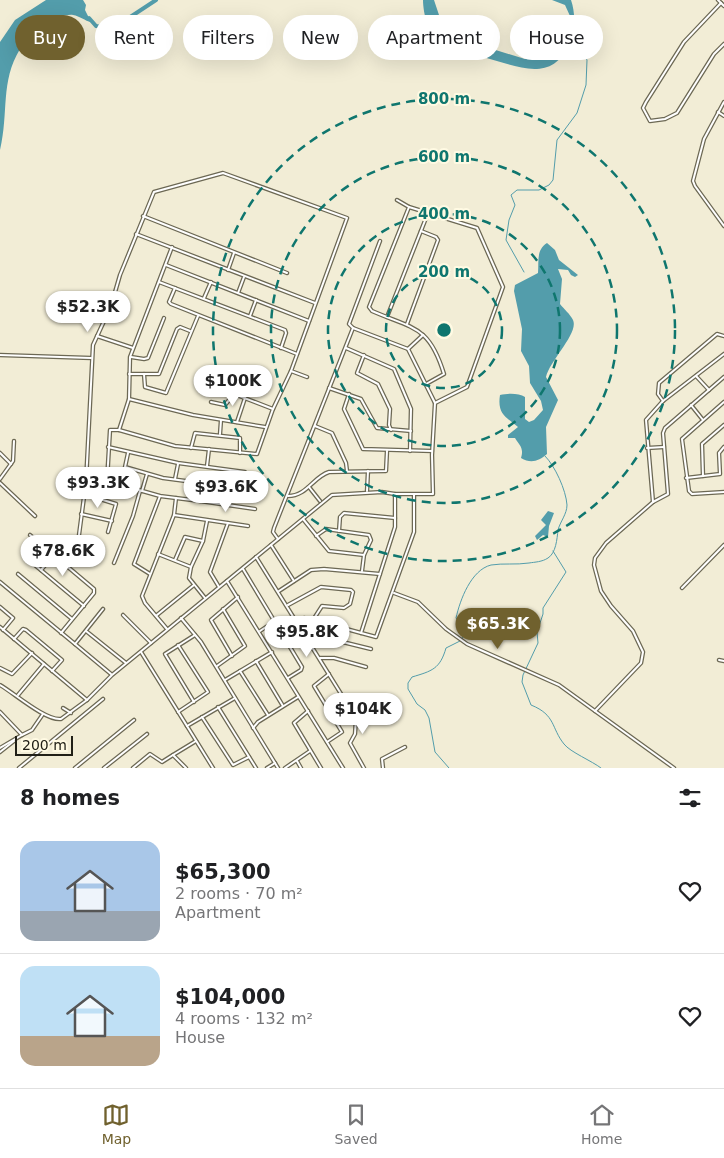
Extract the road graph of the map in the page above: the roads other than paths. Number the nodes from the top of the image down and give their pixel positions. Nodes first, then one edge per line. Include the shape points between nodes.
1 (718, 0) edge
2 (721, 3) junction
3 (724, 6) edge
4 (724, 44) edge
5 (724, 102) edge
6 (718, 112) junction
7 (724, 116) edge
8 (397, 200) dead end
9 (409, 207) junction
10 (428, 213) junction
11 (143, 216) junction
12 (724, 226) edge
13 (421, 231) junction
14 (136, 234) junction
15 (380, 241) dead end
16 (172, 247) junction
17 (235, 252) junction
18 (166, 265) junction
19 (228, 270) junction
20 (287, 273) dead end
21 (244, 276) junction
22 (159, 282) junction
23 (211, 282) junction
24 (175, 288) junction
25 (238, 293) junction
26 (203, 299) junction
27 (256, 300) junction
28 (316, 303) junction
29 (198, 316) junction
30 (250, 316) junction
31 (387, 317) junction
32 (164, 318) dead end
33 (309, 321) junction
34 (407, 324) junction
35 (353, 328) junction
36 (190, 331) junction
37 (96, 335) junction
38 (424, 335) junction
39 (724, 336) edge
40 (133, 348) junction
41 (281, 348) junction
42 (346, 348) junction
43 (408, 349) junction
44 (297, 354) junction
45 (724, 354) edge
46 (0, 355) edge
47 (364, 355) junction
48 (130, 357) junction
49 (91, 358) junction
50 (291, 371) junction
51 (128, 374) junction
52 (144, 374) junction
53 (696, 376) junction
54 (307, 377) dead end
55 (724, 377) edge
56 (426, 384) junction
57 (329, 388) junction
58 (709, 390) junction
59 (350, 394) junction
60 (245, 398) junction
61 (129, 399) junction
62 (663, 401) junction
63 (211, 402) dead end
64 (724, 402) edge
65 (435, 403) junction
66 (691, 405) junction
67 (273, 409) junction
68 (221, 420) junction
69 (703, 420) junction
70 (236, 422) junction
71 (724, 425) edge
72 (314, 426) junction
73 (265, 427) junction
74 (119, 430) junction
75 (391, 430) junction
76 (411, 431) junction
77 (220, 434) junction
78 (14, 441) dead end
79 (108, 446) junction
80 (664, 447) junction
81 (724, 447) edge
82 (191, 448) junction
83 (647, 448) junction
84 (209, 449) junction
85 (387, 451) junction
86 (410, 451) junction
87 (432, 451) junction
88 (128, 452) junction
89 (0, 453) edge
90 (240, 453) junction
91 (11, 464) junction
92 (178, 464) junction
93 (206, 466) junction
94 (347, 471) junction
95 (368, 471) junction
96 (147, 474) junction
97 (703, 476) junction
98 (0, 478) edge
99 (686, 478) junction
100 (175, 479) junction
101 (0, 483) edge
102 (202, 484) junction
103 (309, 487) junction
104 (245, 488) junction
105 (141, 491) junction
106 (262, 491) dead end
107 (366, 492) junction
108 (724, 492) edge
109 (84, 494) junction
110 (394, 494) junction
111 (414, 495) junction
112 (160, 496) junction
113 (287, 496) junction
114 (176, 498) junction
115 (200, 501) junction
116 (320, 502) junction
117 (653, 502) junction
118 (255, 509) dead end
119 (81, 514) junction
120 (174, 515) junction
121 (35, 516) dead end
122 (395, 518) junction
123 (303, 519) junction
124 (207, 520) junction
125 (112, 521) junction
126 (228, 523) junction
127 (248, 526) dead end
128 (339, 531) junction
129 (108, 532) dead end
130 (30, 535) dead end
131 (316, 536) junction
132 (278, 539) junction
133 (203, 541) junction
134 (271, 545) junction
135 (724, 545) edge
136 (77, 550) junction
137 (158, 554) junction
138 (54, 555) junction
139 (364, 555) junction
140 (256, 557) junction
141 (175, 560) junction
142 (30, 561) dead end
143 (92, 561) dead end
144 (114, 563) dead end
145 (68, 566) junction
146 (191, 567) junction
147 (242, 568) junction
148 (41, 570) junction
149 (362, 572) junction
150 (18, 574) dead end
151 (150, 574) junction
152 (380, 574) junction
153 (227, 580) junction
154 (294, 581) junction
155 (0, 582) edge
156 (194, 585) junction
157 (219, 587) junction
158 (682, 588) dead end
159 (279, 591) junction
160 (394, 593) junction
161 (238, 597) junction
162 (205, 598) junction
163 (288, 605) junction
164 (84, 606) junction
165 (0, 607) edge
166 (103, 609) dead end
167 (224, 609) junction
168 (123, 615) dead end
169 (156, 616) junction
170 (180, 618) junction
171 (72, 619) junction
172 (313, 620) junction
173 (275, 621) junction
174 (297, 621) junction
175 (0, 627) edge
176 (167, 629) junction
177 (3, 630) junction
178 (86, 630) junction
179 (259, 631) junction
180 (61, 633) junction
181 (361, 633) junction
182 (195, 635) junction
183 (305, 635) junction
184 (14, 639) junction
185 (151, 643) junction
186 (74, 644) junction
187 (178, 645) junction
188 (371, 649) dead end
189 (141, 652) junction
190 (272, 652) junction
191 (32, 653) junction
192 (232, 656) junction
193 (320, 658) junction
194 (718, 660) dead end
195 (256, 661) junction
196 (724, 661) edge
197 (126, 663) junction
198 (44, 664) junction
199 (216, 666) junction
200 (366, 667) dead end
201 (0, 668) edge
202 (52, 671) junction
203 (240, 671) junction
204 (329, 674) junction
205 (112, 675) junction
206 (288, 678) junction
207 (225, 680) junction
208 (0, 685) edge
209 (17, 696) junction
210 (299, 696) junction
211 (235, 698) junction
212 (103, 699) dead end
213 (87, 700) junction
214 (194, 702) junction
215 (283, 706) junction
216 (63, 708) dead end
217 (218, 708) junction
218 (595, 711) junction
219 (0, 712) edge
220 (178, 712) junction
221 (308, 712) junction
222 (44, 714) junction
223 (71, 714) junction
224 (268, 715) junction
225 (202, 717) junction
226 (134, 720) dead end
227 (187, 726) junction
228 (253, 728) junction
229 (147, 734) dead end
230 (22, 735) junction
231 (15, 739) junction
232 (196, 741) junction
233 (326, 742) junction
234 (405, 747) dead end
235 (0, 748) edge
236 (310, 751) junction
237 (0, 752) edge
238 (173, 754) junction
239 (249, 757) junction
240 (296, 761) junction
241 (275, 763) junction
242 (18, 768) edge
243 (75, 768) edge
244 (104, 768) edge
245 (133, 768) edge
246 (186, 768) edge
247 (213, 768) edge
248 (256, 768) edge
249 (267, 768) edge
250 (278, 768) edge
251 (285, 768) edge
252 (301, 768) edge
253 (321, 768) edge
254 (343, 768) edge
255 (364, 768) edge
256 (383, 768) edge
257 (674, 768) edge

1 - 2 street
2 - 3 street
2 - 4 street via 684,42 646,102 643,108 650,121 677,113 714,54
5 - 6 street
6 - 7 street
6 - 12 street via 704,139 693,181
8 - 9 street
9 - 10 street
9 - 31 street via 369,307
10 - 13 street
10 - 65 street via 479,229 503,287 467,387
11 - 14 street
11 - 17 street
11 - 28 street via 152,194 158,189 223,173 347,218
13 - 31 street
13 - 34 street via 438,240
14 - 16 street
14 - 37 street via 111,306
15 - 35 street via 348,324
16 - 18 street
16 - 19 street
17 - 19 street
17 - 20 street
18 - 22 street
18 - 23 street
19 - 21 street
21 - 25 street
21 - 28 street
22 - 24 street
22 - 40 street
23 - 25 street
23 - 26 street
24 - 26 street
24 - 29 street via 169,302
25 - 27 street
26 - 30 street
27 - 30 street
27 - 33 street
28 - 33 street
29 - 36 street
29 - 41 street
30 - 41 street via 285,330
31 - 34 street
32 - 48 street via 148,358
33 - 44 street
34 - 38 street
35 - 42 street
35 - 43 street
36 - 52 street via 177,329 159,374
36 - 52 street via 166,393 145,387
37 - 40 street
37 - 49 street
38 - 43 street
38 - 56 street via 444,374
39 - 62 street via 717,334 659,383 658,394
40 - 48 street
41 - 44 street
42 - 47 street
42 - 57 street
43 - 56 street
44 - 50 street
45 - 53 street
46 - 49 street
47 - 75 street via 357,373 378,384 390,409
47 - 76 street via 394,369 410,404
48 - 51 street
49 - 109 street
50 - 54 street
50 - 67 street
51 - 52 street
51 - 61 street
53 - 58 street
53 - 62 street
55 - 58 street
56 - 65 street
57 - 59 street
57 - 72 street
58 - 66 street
59 - 75 street via 361,399 375,426
59 - 85 street via 344,409 363,449
60 - 63 street via 233,394 225,404
60 - 67 street
60 - 70 street
61 - 68 street
61 - 74 street
62 - 83 street via 644,423
64 - 69 street
65 - 87 street
66 - 69 street
66 - 80 street via 665,428
67 - 73 street
68 - 70 street
68 - 77 street
69 - 99 street via 682,439
70 - 73 street
71 - 97 street via 702,444
72 - 94 street via 332,434 347,464
72 - 113 street
73 - 90 street via 257,454
74 - 79 street via 110,430
74 - 82 street via 155,442
75 - 76 street
76 - 86 street
77 - 82 street via 195,433
77 - 90 street via 240,438
78 - 91 street
79 - 88 street
79 - 105 street via 106,480
80 - 83 street
80 - 117 street via 668,494
81 - 97 street via 720,453 720,474
82 - 84 street
83 - 117 street
84 - 90 street
84 - 93 street
85 - 86 street
85 - 95 street via 386,471
86 - 87 street
87 - 111 street via 433,494
88 - 92 street
88 - 96 street via 125,466
89 - 91 street
91 - 98 street
92 - 93 street
92 - 100 street
93 - 104 street via 245,472
94 - 95 street
94 - 103 street via 322,474
95 - 107 street
96 - 100 street
96 - 105 street
97 - 99 street
99 - 108 street via 687,489 691,493
100 - 102 street
101 - 121 street
102 - 104 street
102 - 115 street
103 - 113 street via 298,496
103 - 116 street
104 - 106 street
105 - 112 street
105 - 144 street
107 - 110 street
107 - 116 street via 334,494
109 - 119 street
109 - 125 street via 114,503
110 - 111 street
110 - 122 street
111 - 160 street via 414,532
112 - 114 street
112 - 151 street via 134,564
113 - 132 street via 273,532
114 - 115 street
114 - 120 street
115 - 118 street
116 - 123 street
117 - 218 street via 606,543 595,558 601,591 633,631 643,652 640,663
119 - 125 street
119 - 136 street
120 - 124 street
120 - 137 street
122 - 128 street via 344,513 340,517
122 - 152 street
123 - 131 street
123 - 132 street
124 - 126 street
124 - 133 street
125 - 129 street
126 - 127 street
126 - 157 street via 210,572
128 - 131 street via 325,529
128 - 139 street via 369,534 372,540
130 - 138 street
131 - 139 street via 330,552
132 - 134 street
133 - 141 street via 185,537
133 - 146 street
134 - 140 street
134 - 154 street
135 - 158 street
136 - 143 street
136 - 145 street
137 - 141 street
137 - 151 street
138 - 145 street
138 - 148 street
139 - 149 street
140 - 147 street
140 - 159 street
141 - 146 street
142 - 148 street
145 - 164 street via 94,589
146 - 156 street via 188,576
147 - 153 street
147 - 173 street
148 - 164 street
149 - 152 street
149 - 154 street via 321,569 310,571
150 - 171 street
151 - 169 street via 142,598
152 - 181 street
153 - 157 street
153 - 161 street
154 - 159 street
155 - 180 street
156 - 162 street
156 - 169 street
157 - 162 street
159 - 163 street
160 - 181 street via 376,637
160 - 218 street via 418,602 453,636 559,685
161 - 167 street
161 - 179 street
162 - 170 street
163 - 172 street via 321,586 353,592 350,604 344,608 322,606
163 - 174 street
164 - 171 street
165 - 177 street via 13,618
166 - 178 street
167 - 192 street via 211,620
167 - 192 street via 245,646
168 - 185 street
169 - 176 street
170 - 176 street
170 - 182 street
171 - 180 street
172 - 174 street via 304,618
172 - 181 street
173 - 179 street
173 - 206 street via 302,667
174 - 183 street
175 - 177 street
176 - 185 street
177 - 184 street
178 - 186 street
178 - 197 street
179 - 190 street
180 - 186 street
182 - 187 street
182 - 199 street
183 - 188 street
183 - 193 street
184 - 191 street
184 - 202 street via 23,629 26,630 62,660
185 - 189 street
186 - 205 street
187 - 214 street via 165,656
187 - 214 street via 208,690
189 - 197 street
189 - 220 street
190 - 195 street
190 - 206 street
191 - 198 street
191 - 201 street via 12,674
192 - 199 street
193 - 200 street via 334,658
193 - 204 street
194 - 196 street
195 - 203 street
195 - 215 street
197 - 205 street
198 - 202 street
198 - 209 street
199 - 207 street
202 - 213 street
203 - 207 street
203 - 224 street
204 - 233 street via 314,686 342,732
204 - 255 street via 357,721 350,743
205 - 213 street
206 - 210 street
207 - 211 street
208 - 209 street
209 - 222 street
210 - 215 street
210 - 221 street
211 - 217 street
211 - 228 street
212 - 242 street
213 - 223 street
214 - 220 street
215 - 224 street
216 - 223 street
217 - 225 street
217 - 239 street
218 - 257 street
219 - 230 street
220 - 227 street
221 - 233 street
221 - 236 street via 294,723
222 - 223 street via 57,720
222 - 230 street via 32,730
224 - 228 street
225 - 227 street
225 - 239 street via 233,765
226 - 243 street
227 - 232 street
228 - 241 street
229 - 244 street
230 - 231 street
231 - 235 street
231 - 237 street
232 - 238 street
232 - 247 street
233 - 254 street
234 - 256 street via 382,759
236 - 240 street
236 - 253 street
238 - 245 street via 162,762 150,754
238 - 246 street
239 - 248 street
240 - 251 street
240 - 252 street
241 - 249 street
241 - 250 street

